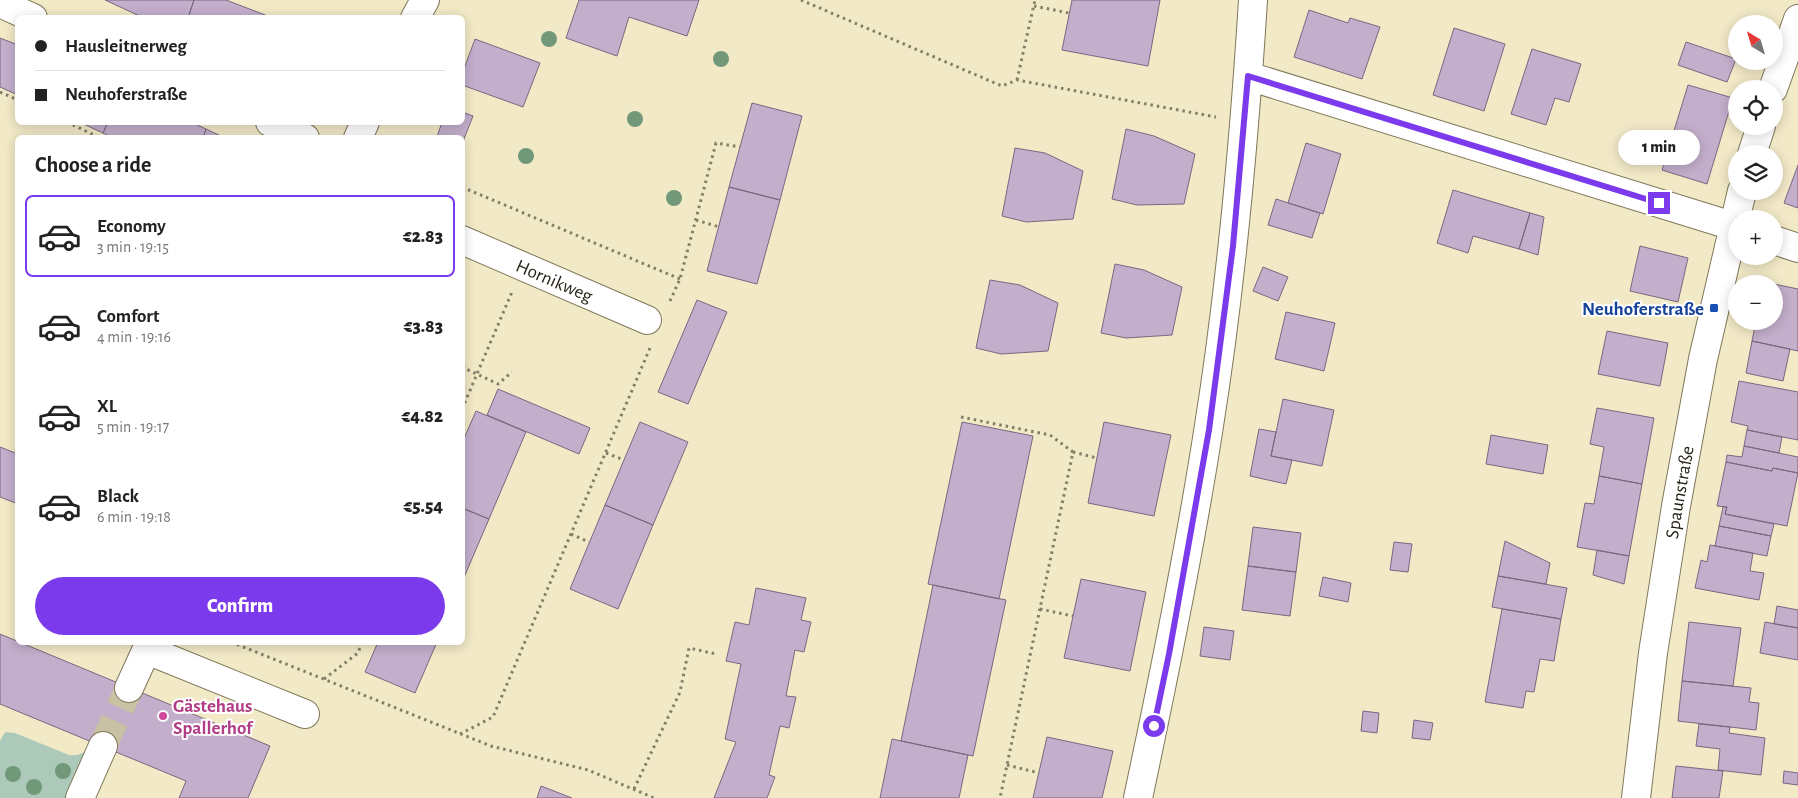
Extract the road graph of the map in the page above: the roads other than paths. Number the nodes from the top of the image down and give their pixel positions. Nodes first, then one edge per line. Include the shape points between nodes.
1 (425, 0) edge
2 (1253, 0) edge
3 (0, 3) edge
4 (26, 15) edge
5 (417, 15) edge
6 (1798, 19) edge
7 (1248, 76) junction
8 (1776, 80) edge
9 (276, 125) edge
10 (298, 135) edge
11 (1728, 225) edge
12 (465, 241) edge
13 (1783, 243) edge
14 (1798, 248) edge
15 (1728, 255) edge
16 (656, 323) road end
17 (148, 646) edge
18 (129, 688) tunnel mouth
19 (305, 714) dead end
20 (103, 746) tunnel mouth
21 (80, 798) edge
22 (1138, 798) edge
23 (1636, 798) edge

1 - 5 street
2 - 7 street
3 - 4 street
6 - 8 street
7 - 11 street
7 - 22 street via 1233,246 1209,430 1169,654
9 - 10 street
12 - 16 street, Hornikweg
13 - 14 street
15 - 23 street, Spaunstraße via 1702,359 1676,506 1653,653
17 - 18 street
17 - 19 street
20 - 21 street

